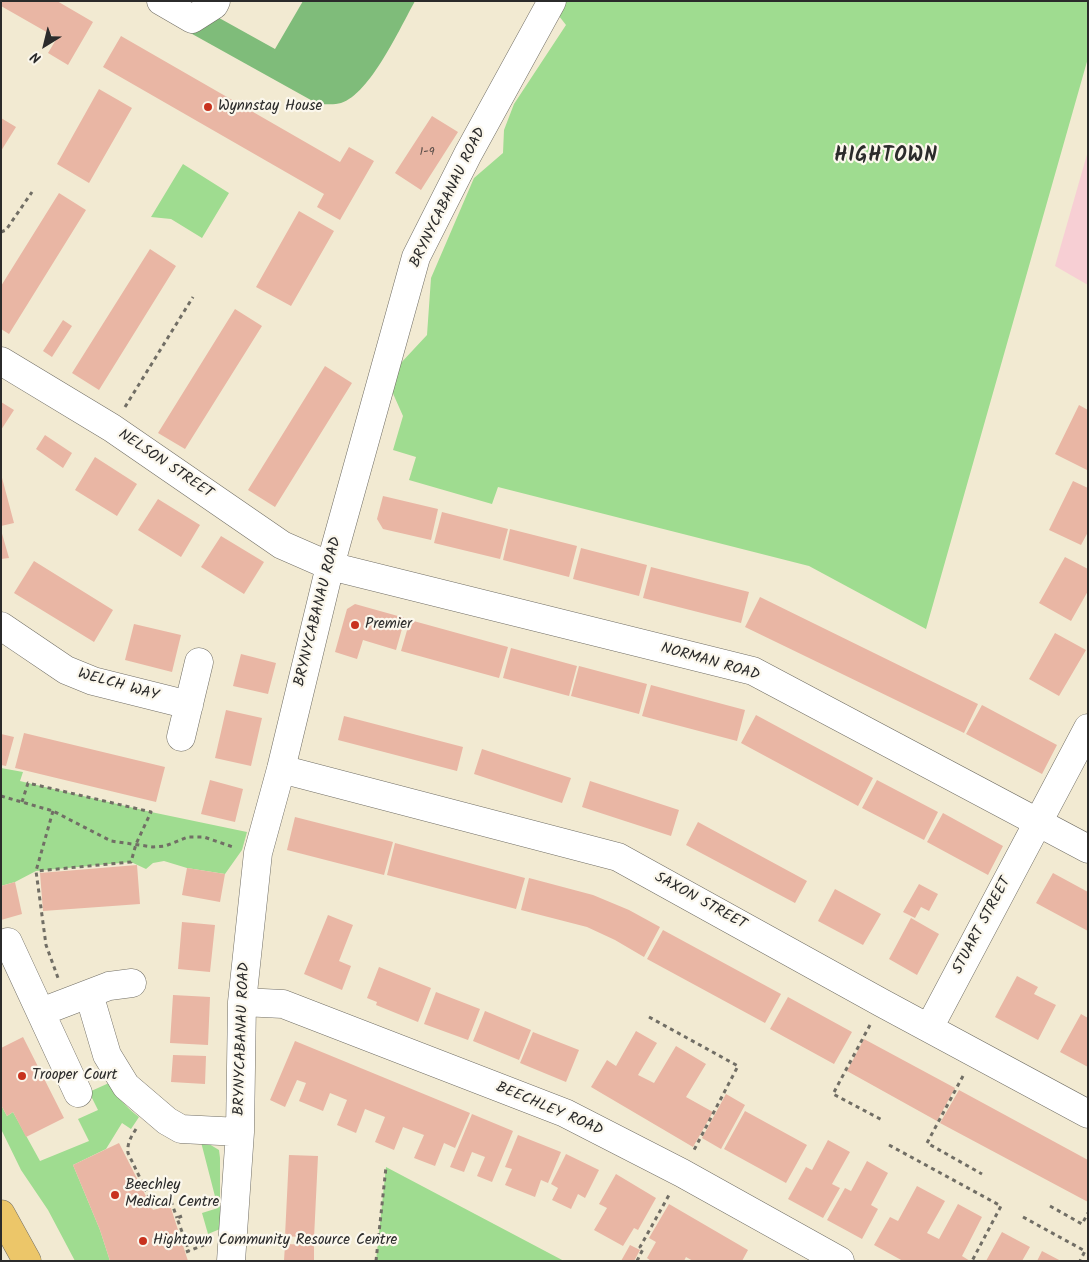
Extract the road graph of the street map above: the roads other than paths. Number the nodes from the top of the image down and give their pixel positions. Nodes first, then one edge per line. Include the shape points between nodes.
1 (161, 1) edge
2 (216, 1) edge
3 (552, 1) edge
4 (1, 361) edge
5 (330, 566) junction
6 (1, 626) edge
7 (199, 662) dead end
8 (189, 705) junction
9 (1088, 728) edge
10 (181, 737) dead end
11 (281, 769) junction
12 (1038, 823) junction
13 (1088, 849) edge
14 (8, 942) dead end
15 (132, 983) dead end
16 (78, 998) junction
17 (242, 1002) junction
18 (41, 1012) junction
19 (929, 1028) junction
20 (78, 1093) dead end
21 (1088, 1114) edge
22 (240, 1132) junction
23 (1, 1214) edge
24 (26, 1260) edge
25 (232, 1261) edge
26 (840, 1261) edge

1 - 2 street via 192,19
3 - 5 street, BRYNYCABANAU ROAD via 416,257
4 - 5 street, NELSON STREET via 112,428 282,544
5 - 11 street, BRYNYCABANAU ROAD
5 - 12 street, NORMAN ROAD via 752,671
6 - 8 street, WELCH WAY via 66,670 93,681
7 - 8 street
8 - 10 street
9 - 12 street, STUART STREET
11 - 17 street, BRYNYCABANAU ROAD via 258,854
11 - 19 street, SAXON STREET via 618,857
12 - 13 street, NORMAN ROAD
12 - 19 street, STUART STREET
14 - 18 street
15 - 16 street via 109,986
16 - 18 street
16 - 22 street via 126,1086 150,1107 181,1128
17 - 22 street, BRYNYCABANAU ROAD
17 - 26 street, BEECHLEY ROAD via 282,1004 565,1114 682,1173
18 - 20 street
19 - 21 street, SAXON STREET
22 - 25 street, BRYNYCABANAU ROAD
23 - 24 main road

